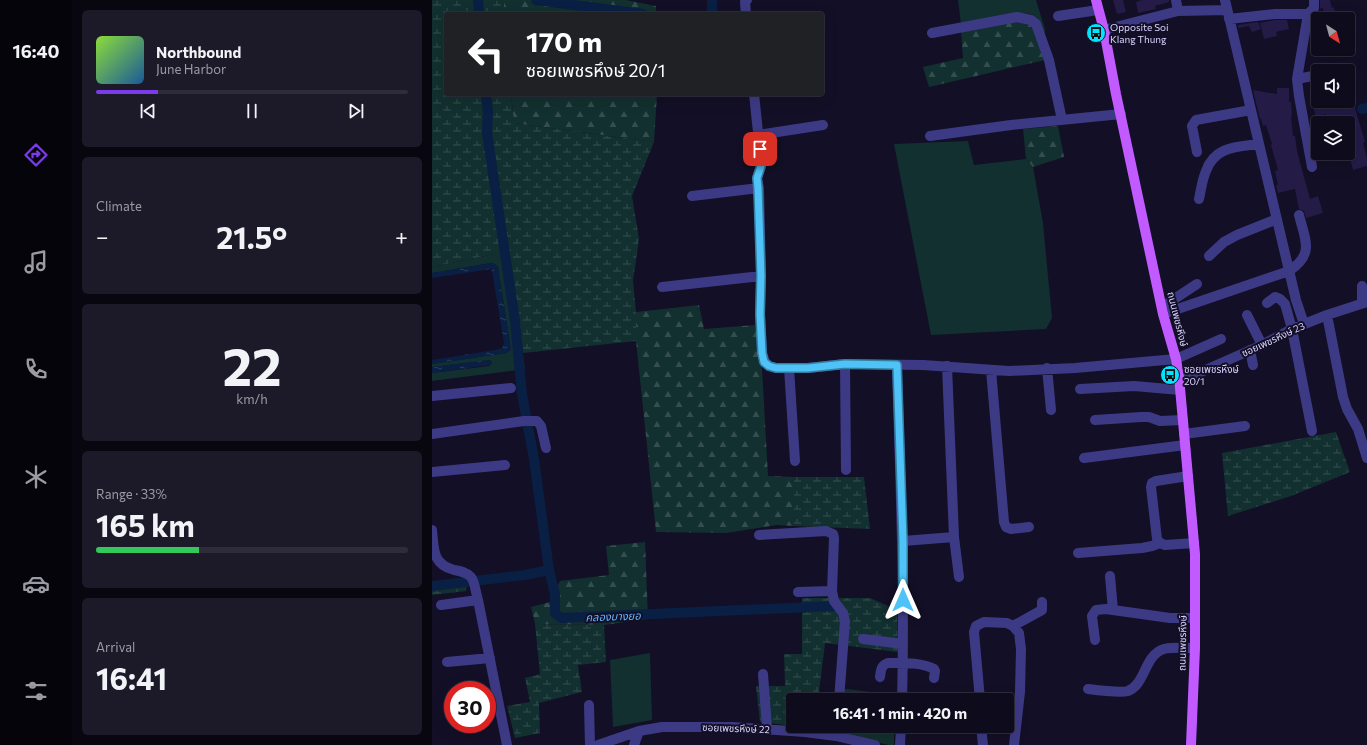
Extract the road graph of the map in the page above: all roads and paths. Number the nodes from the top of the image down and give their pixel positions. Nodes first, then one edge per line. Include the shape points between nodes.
1 (747, 0) edge
2 (1176, 0) edge
3 (1225, 0) edge
4 (1314, 0) edge
5 (1097, 5) edge
6 (1178, 11) junction
7 (746, 12) edge
8 (1308, 14) junction
9 (1228, 15) junction
10 (1058, 16) dead end
11 (1104, 30) junction
12 (932, 33) dead end
13 (1311, 76) edge
14 (1297, 79) junction
15 (754, 96) edge
16 (1251, 110) junction
17 (1121, 114) junction
18 (1062, 120) junction
19 (823, 125) dead end
20 (758, 135) junction
21 (930, 136) dead end
22 (1311, 138) edge
23 (1308, 139) junction
24 (1259, 144) junction
25 (1197, 152) dead end
26 (1312, 168) dead end
27 (758, 188) junction
28 (692, 196) dead end
29 (1199, 199) dead end
30 (1298, 215) dead end
31 (1277, 219) junction
32 (1209, 256) dead end
33 (1289, 271) junction
34 (761, 276) junction
35 (1197, 284) dead end
36 (1362, 286) dead end
37 (662, 287) dead end
38 (1267, 303) dead end
39 (1364, 303) edge
40 (1163, 311) junction
41 (1247, 315) dead end
42 (1327, 315) junction
43 (1304, 324) junction
44 (1292, 328) junction
45 (1221, 339) dead end
46 (1262, 345) junction
47 (1250, 350) junction
48 (1176, 359) junction
49 (845, 364) junction
50 (897, 365) junction
51 (1253, 365) dead end
52 (947, 366) junction
53 (789, 368) junction
54 (1047, 368) junction
55 (991, 370) junction
56 (1179, 377) junction
57 (511, 388) dead end
58 (1080, 389) dead end
59 (1180, 390) junction
60 (432, 396) edge
61 (1051, 410) dead end
62 (1095, 420) dead end
63 (1183, 420) junction
64 (1245, 426) dead end
65 (1312, 431) dead end
66 (432, 434) edge
67 (1184, 434) junction
68 (1185, 445) junction
69 (546, 448) dead end
70 (1084, 458) dead end
71 (1367, 458) edge
72 (795, 461) dead end
73 (505, 465) dead end
74 (846, 470) dead end
75 (432, 472) edge
76 (1188, 476) junction
77 (1029, 527) dead end
78 (432, 530) edge
79 (759, 535) dead end
80 (954, 537) junction
81 (903, 541) junction
82 (1160, 543) junction
83 (1194, 543) junction
84 (1078, 553) dead end
85 (436, 563) edge
86 (1110, 576) dead end
87 (959, 577) dead end
88 (832, 591) junction
89 (798, 592) dead end
90 (478, 600) junction
91 (1042, 602) dead end
92 (441, 605) dead end
93 (1113, 610) junction
94 (1195, 618) junction
95 (1013, 626) junction
96 (863, 639) dead end
97 (1095, 640) dead end
98 (904, 644) junction
99 (1195, 648) junction
100 (490, 658) junction
101 (447, 662) dead end
102 (903, 663) junction
103 (763, 674) dead end
104 (880, 677) dead end
105 (934, 678) dead end
106 (1088, 689) dead end
107 (840, 693) edge
108 (902, 693) edge
109 (979, 693) edge
110 (589, 705) dead end
111 (767, 728) junction
112 (786, 729) edge
113 (639, 731) junction
114 (839, 733) edge
115 (901, 733) edge
116 (982, 733) edge
117 (848, 742) edge
118 (507, 745) edge
119 (590, 745) edge
120 (598, 745) edge
121 (634, 745) edge
122 (875, 745) edge
123 (900, 745) edge
124 (983, 745) edge
125 (1014, 745) edge
126 (1191, 745) edge

1 - 7 street
2 - 6 street
3 - 9 street
4 - 8 street via 1314,8
5 - 10 street
5 - 11 main road, ถนนเพชรหึงษ์
6 - 9 street
6 - 11 street
8 - 9 street
8 - 14 street
9 - 16 street
11 - 17 main road, ถนนเพชรหึงษ์
12 - 18 street via 1017,17 1032,20 1036,24 1049,60
13 - 14 street
14 - 23 street
15 - 20 street
16 - 24 street
16 - 25 street via 1196,120 1192,126
17 - 18 street
17 - 40 main road, ถนนเพชรหึงษ์
18 - 21 street
19 - 20 street
20 - 27 street via 761,161 757,178
22 - 23 street
23 - 26 street
24 - 29 street via 1218,153 1206,171
24 - 31 street
27 - 28 street
27 - 34 street
30 - 33 street via 1306,247 1304,258 1299,265
31 - 32 street via 1236,235
31 - 33 street
33 - 40 street
33 - 43 street
34 - 37 street
34 - 53 street via 760,314 764,362 776,368
35 - 40 street
36 - 39 street
38 - 44 street via 1275,297 1280,299 1285,304
39 - 42 street, ซอยเพชรหึงษ์ 23
40 - 48 main road, ถนนเพชรหึงษ์
41 - 46 street
42 - 43 street, ซอยเพชรหึงษ์ 23
42 - 71 street via 1343,397 1358,429
43 - 44 street, ซอยเพชรหึงษ์ 23
44 - 46 street, ซอยเพชรหึงษ์ 23
44 - 65 street
45 - 48 street
46 - 47 street, ซอยเพชรหึงษ์ 23
47 - 51 street
47 - 56 street, ซอยเพชรหึงษ์ 23 via 1192,376
48 - 54 street
48 - 56 main road, ถนนเพชรหึงษ์
49 - 50 street
49 - 53 street
49 - 74 street
50 - 52 street
50 - 81 street
52 - 55 street
52 - 80 street
53 - 72 street
54 - 55 street
54 - 61 street
55 - 77 street via 1004,522 1006,527 1012,529
56 - 59 main road, ถนนเพชรหึงษ์
57 - 60 street
58 - 59 street via 1134,386
59 - 63 main road, ถนนเพชรหึงษ์
62 - 63 street via 1141,416 1160,421
63 - 67 main road, ถนนเพชรหึงษ์
64 - 67 street
66 - 69 street via 536,421 541,426
67 - 68 main road, ถนนเพชรหึงษ์
68 - 70 street
68 - 76 main road, ถนนเพชรหึงษ์
73 - 75 street
76 - 82 street via 1156,481 1150,487 1157,539
76 - 83 main road, ถนนเพชรหึงษ์
78 - 85 street
79 - 88 street via 826,532 833,534
80 - 81 street
80 - 87 street
81 - 98 street
82 - 83 street
82 - 84 street via 1142,548
83 - 94 main road, ถนนเพชรหึงษ์
85 - 90 street via 465,572 473,583
86 - 93 street
88 - 89 street
88 - 107 street via 834,601 843,613 845,621
90 - 92 street
90 - 100 street
91 - 95 street via 1042,610
93 - 94 street via 1170,618
93 - 97 street via 1096,610 1092,616
94 - 99 main road, ถนนเพชรหึงษ์
95 - 109 street via 1007,623 984,622 976,626 974,632
95 - 125 street via 1019,633 1021,649 1020,692
96 - 98 street
98 - 102 street
99 - 106 street via 1163,650 1147,664 1137,684 1128,691
99 - 126 main road, ถนนเพชรหึงษ์
100 - 101 street
100 - 118 street
102 - 104 street via 884,664
102 - 105 street via 934,669
102 - 108 street
103 - 111 street
110 - 119 street
111 - 112 street, ซอยเพชรหึงษ์ 22
111 - 113 street, ซอยเพชรหึงษ์ 22 via 662,727
113 - 120 street, ซอยเพชรหึงษ์ 22
113 - 121 street
114 - 117 street, ซอยเพชรหึงษ์ 22
115 - 123 street
116 - 124 street
117 - 122 street, ซอยเพชรหึงษ์ 22

